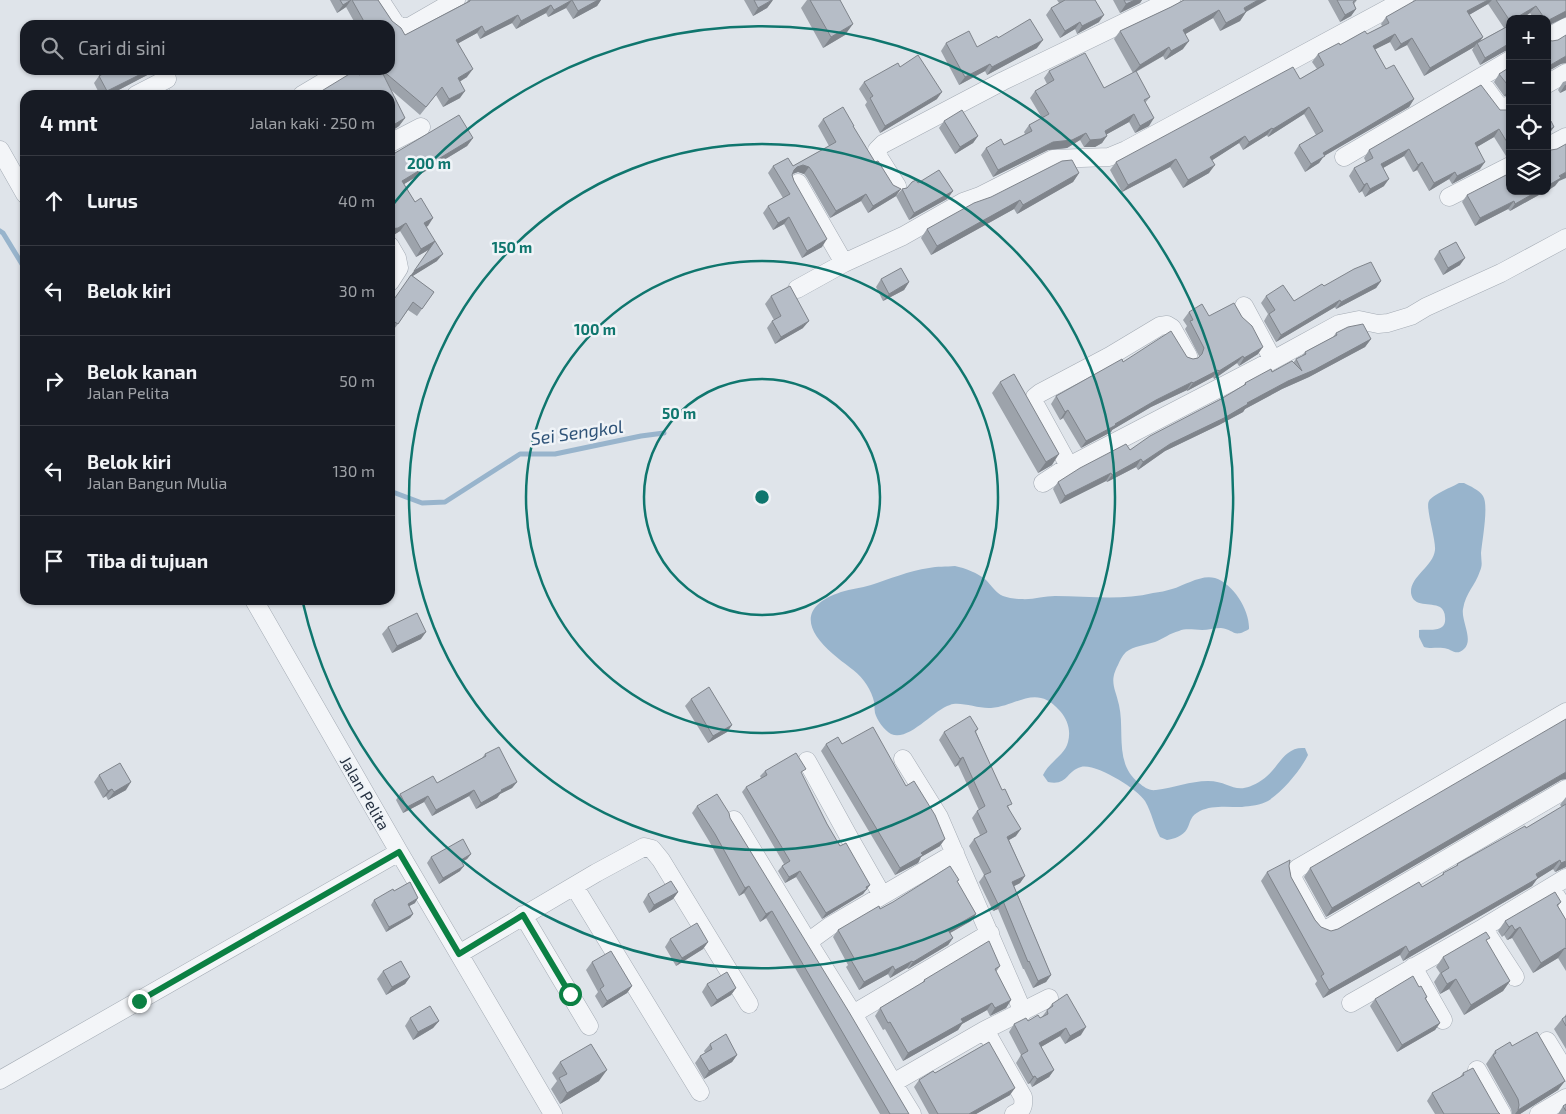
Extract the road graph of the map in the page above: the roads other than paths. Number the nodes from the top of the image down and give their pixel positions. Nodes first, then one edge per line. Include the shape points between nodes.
1 (380, 0) edge
2 (456, 0) edge
3 (1170, 0) edge
4 (1404, 0) edge
5 (393, 20) edge
6 (395, 23) edge
7 (1566, 27) edge
8 (1551, 36) edge
9 (1506, 62) edge
10 (1566, 73) edge
11 (336, 75) edge
12 (167, 79) dead end
13 (1479, 79) junction
14 (1551, 82) edge
15 (146, 90) edge
16 (310, 90) edge
17 (1506, 106) edge
18 (421, 127) dead end
19 (1566, 137) edge
20 (395, 140) edge
21 (1551, 145) edge
22 (0, 150) edge
23 (1344, 157) dead end
24 (1506, 168) edge
25 (798, 183) edge
26 (20, 185) edge
27 (897, 186) edge
28 (1449, 198) dead end
29 (1566, 238) edge
30 (395, 255) edge
31 (844, 263) junction
32 (395, 274) edge
33 (796, 289) dead end
34 (1244, 306) dead end
35 (1188, 356) edge
36 (1273, 360) junction
37 (1068, 466) junction
38 (1043, 482) dead end
39 (257, 605) edge
40 (1566, 712) edge
41 (903, 759) dead end
42 (807, 761) dead end
43 (1566, 789) edge
44 (734, 820) edge
45 (399, 852) junction
46 (955, 853) junction
47 (1558, 883) edge
48 (574, 886) junction
49 (882, 895) junction
50 (1566, 912) edge
51 (523, 915) junction
52 (1483, 928) junction
53 (990, 933) junction
54 (808, 942) junction
55 (459, 954) junction
56 (1413, 967) junction
57 (1515, 977) dead end
58 (1048, 998) dead end
59 (1351, 1003) dead end
60 (749, 1004) dead end
61 (1023, 1012) junction
62 (853, 1014) junction
63 (1443, 1020) dead end
64 (589, 1026) dead end
65 (985, 1030) junction
66 (1547, 1041) dead end
67 (1477, 1070) edge
68 (1566, 1072) edge
69 (0, 1080) edge
70 (893, 1083) junction
71 (700, 1092) dead end
72 (1566, 1098) edge
73 (553, 1114) edge
74 (912, 1114) edge
75 (1014, 1114) edge
76 (1502, 1114) edge
77 (1538, 1114) edge

1 - 5 street
2 - 6 street via 409,27 401,28
3 - 27 street via 883,144 877,150 878,156
4 - 31 street via 1126,150 1109,157 1053,159
7 - 8 street
9 - 13 street
10 - 14 street
11 - 16 street
12 - 15 street
13 - 17 street via 1500,108
13 - 23 street
18 - 20 street
19 - 21 street
22 - 26 street
24 - 28 street
25 - 31 street
29 - 36 street via 1411,316 1388,323 1359,320 1339,324
30 - 32 street via 399,268
31 - 33 street
34 - 36 street
35 - 37 street via 1172,328 1160,326 1035,397 1035,404
36 - 37 street
37 - 38 street
39 - 45 street, Jalan Pelita
40 - 43 street via 1298,868 1293,874 1294,881 1318,924 1327,929
41 - 46 street via 939,817
42 - 49 street
44 - 54 street
45 - 55 street, Jalan Pelita
45 - 69 street
46 - 49 street
46 - 53 street
47 - 50 street
47 - 52 street
48 - 51 street
48 - 60 street via 644,847 652,850
48 - 71 street
49 - 54 street
51 - 55 street
51 - 64 street
52 - 56 street
52 - 57 street
53 - 61 street
53 - 62 street
54 - 62 street
55 - 73 street, Jalan Pelita
56 - 59 street
56 - 63 street
58 - 61 street
61 - 65 street
62 - 70 street
65 - 70 street
65 - 75 street via 1023,1097 1024,1105
66 - 68 street
67 - 76 street
70 - 74 street
72 - 77 street

